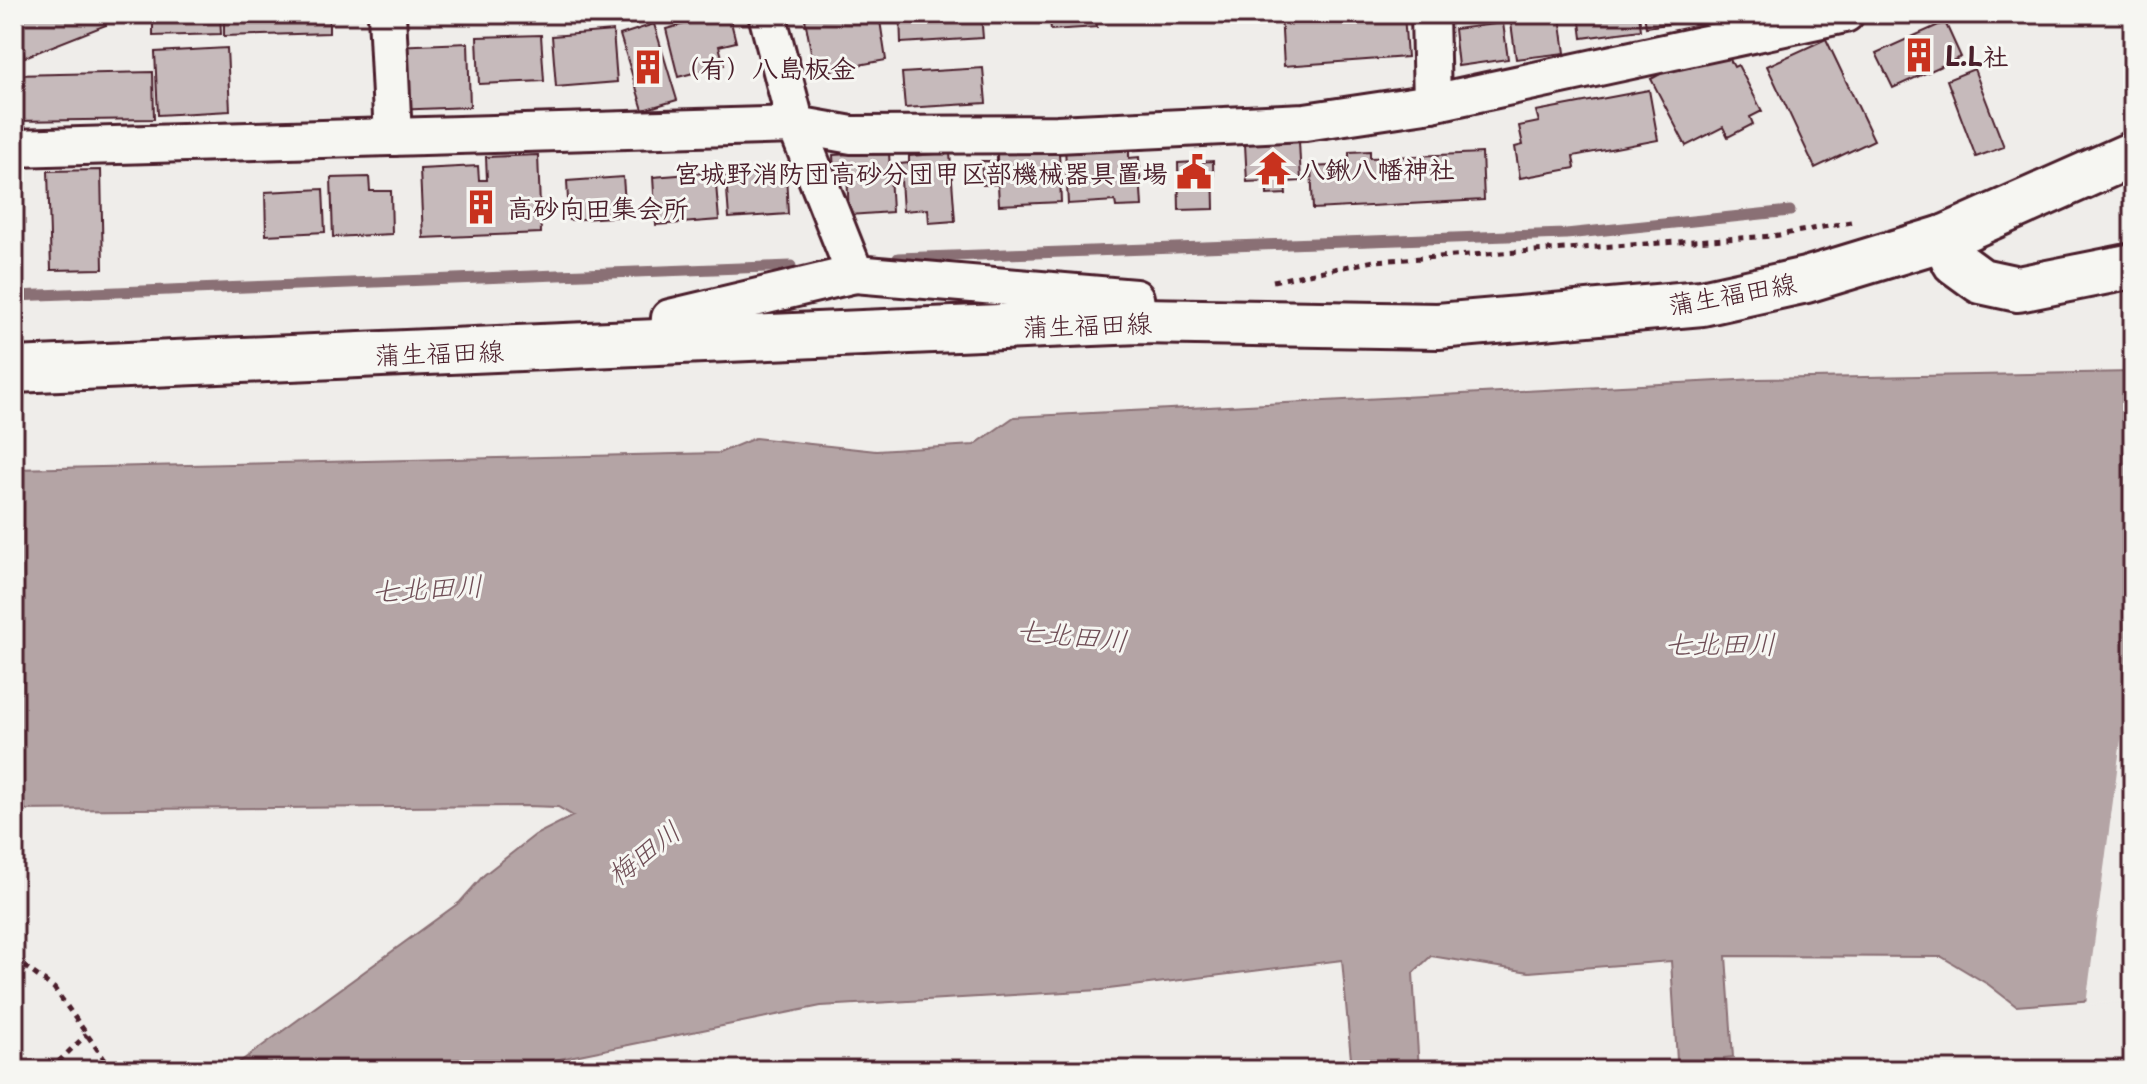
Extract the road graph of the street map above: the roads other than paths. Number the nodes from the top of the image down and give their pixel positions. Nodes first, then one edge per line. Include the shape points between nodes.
1 (387, 14) edge
2 (767, 14) edge
3 (1430, 14) edge
4 (1845, 14) edge
5 (1432, 103) junction
6 (796, 125) junction
7 (393, 137) junction
8 (14, 148) edge
9 (2133, 154) edge
10 (1944, 238) junction
11 (2133, 266) edge
12 (855, 274) junction
13 (1139, 321) junction
14 (668, 342) junction
15 (14, 370) edge

1 - 7 street
2 - 6 street
3 - 5 street
4 - 5 street
5 - 6 street via 1305,122 1057,134 852,135
6 - 7 street
6 - 12 street
7 - 8 street
9 - 10 main road, 蒲生福田線
10 - 11 main road via 1955,262 1981,281 2018,289
10 - 13 main road, 蒲生福田線 via 1806,280 1702,303 1438,326
12 - 13 street via 1135,298
12 - 14 street via 670,318
13 - 14 main road, 蒲生福田線
14 - 15 main road, 蒲生福田線

